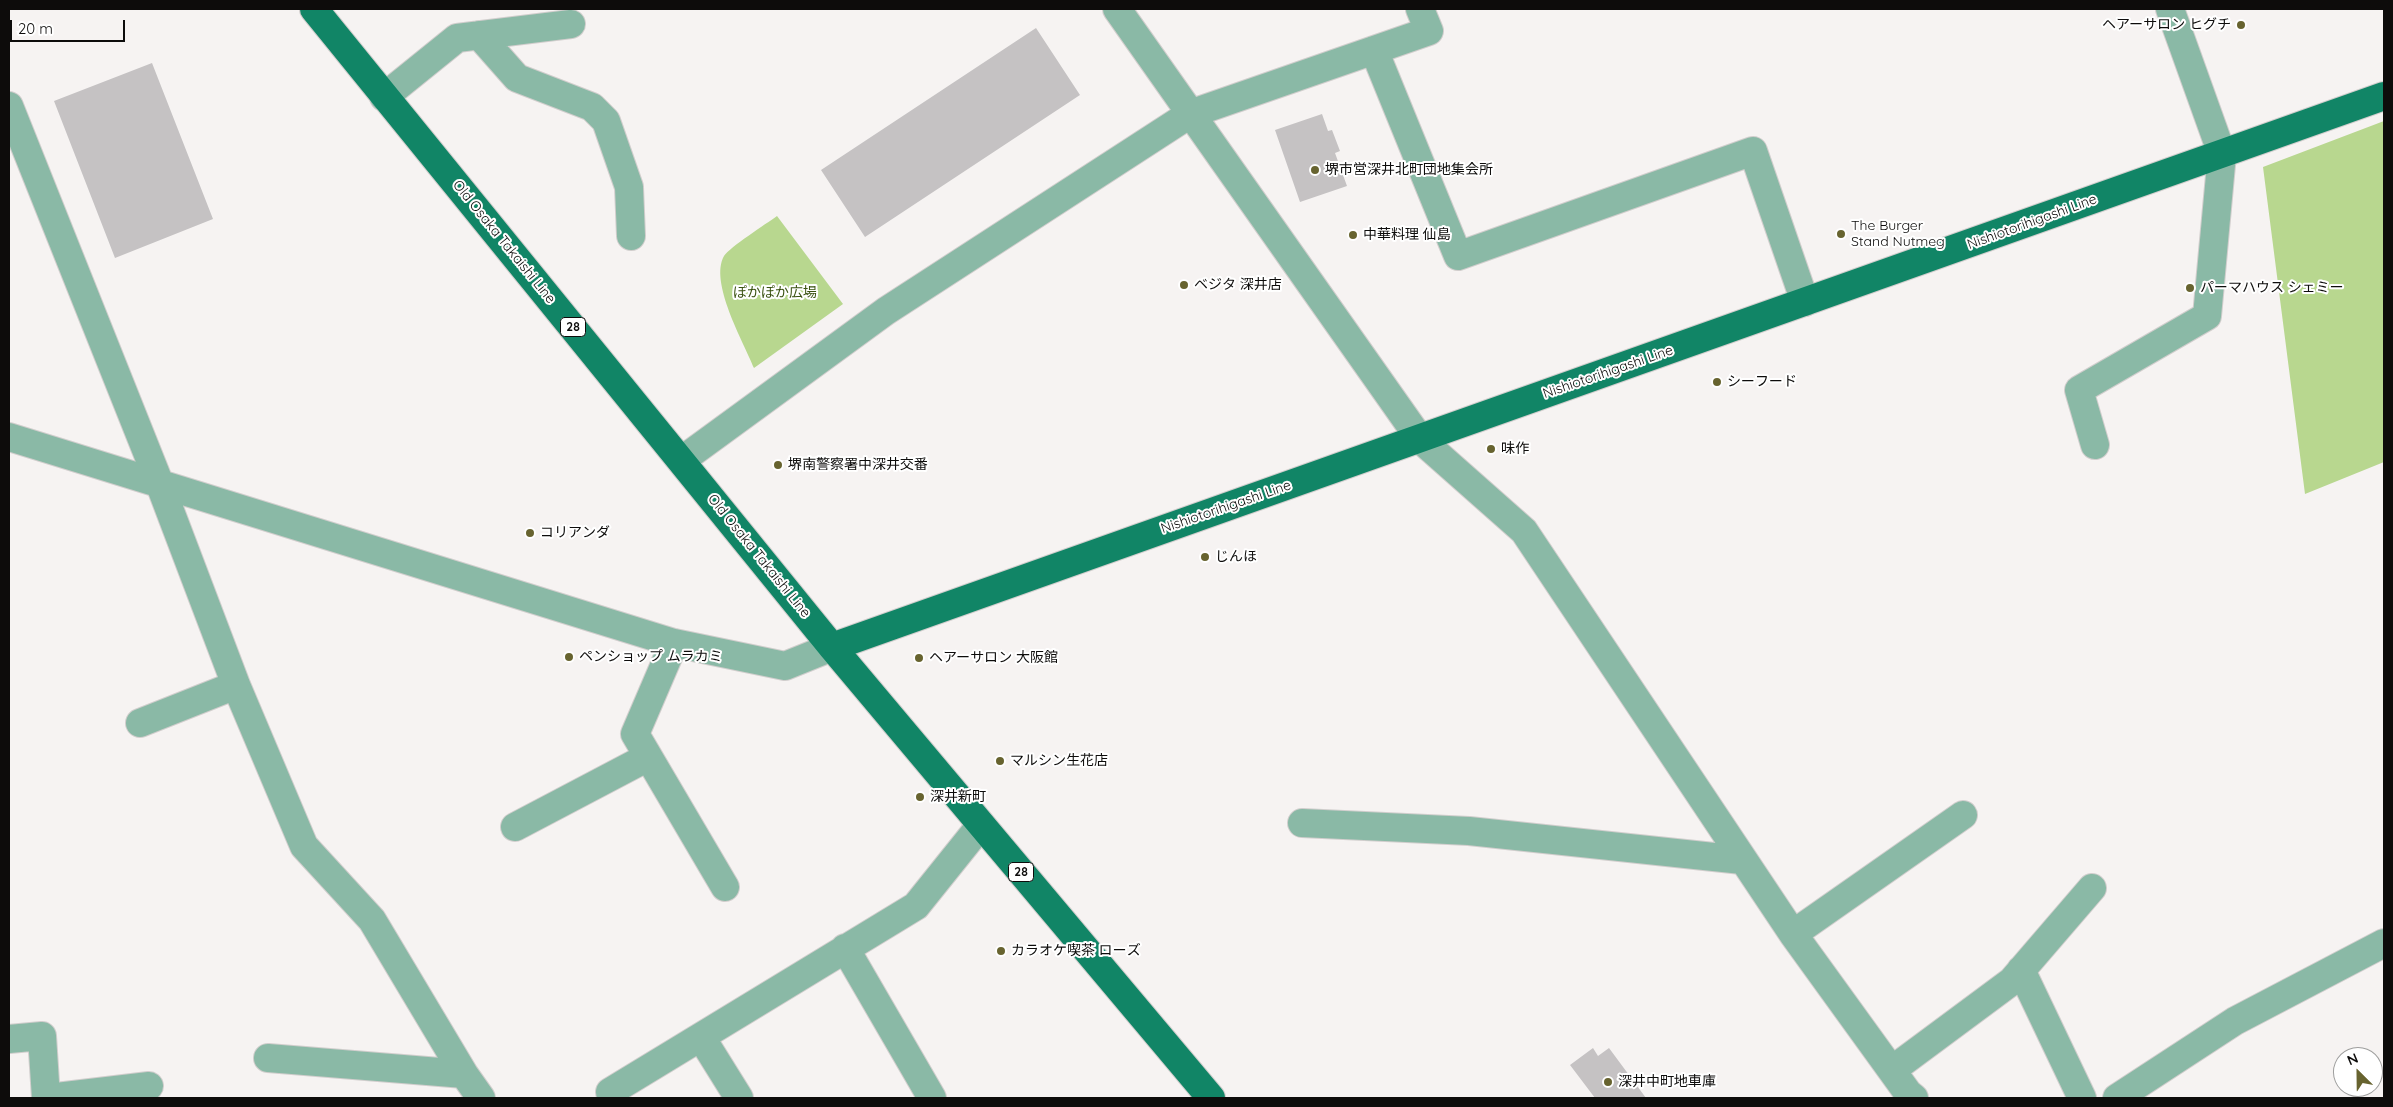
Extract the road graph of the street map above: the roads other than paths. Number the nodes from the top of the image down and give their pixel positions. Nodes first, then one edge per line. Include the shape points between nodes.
1 (314, 9) edge
2 (1116, 9) edge
3 (1420, 9) edge
4 (2172, 9) edge
5 (571, 24) dead end
6 (479, 35) junction
7 (1374, 50) junction
8 (2384, 96) edge
9 (384, 97) junction
10 (9, 106) edge
11 (1190, 114) junction
12 (2222, 154) junction
13 (631, 236) dead end
14 (1805, 302) junction
15 (9, 437) edge
16 (1420, 439) junction
17 (2095, 445) dead end
18 (682, 460) junction
19 (158, 482) junction
20 (674, 642) junction
21 (832, 647) junction
22 (236, 685) junction
23 (140, 723) dead end
24 (648, 756) junction
25 (1964, 815) dead end
26 (1302, 823) dead end
27 (981, 825) junction
28 (515, 827) dead end
29 (1742, 860) junction
30 (725, 887) dead end
31 (2092, 888) dead end
32 (1792, 934) junction
33 (2384, 945) edge
34 (845, 948) junction
35 (2021, 970) junction
36 (701, 1037) junction
37 (9, 1038) edge
38 (268, 1058) dead end
39 (1892, 1070) junction
40 (464, 1074) junction
41 (149, 1086) dead end
42 (610, 1092) dead end
43 (1907, 1097) edge
44 (47, 1098) edge
45 (481, 1098) edge
46 (739, 1098) edge
47 (932, 1098) edge
48 (1211, 1098) edge
49 (2082, 1098) edge
50 (2117, 1098) edge

1 - 9 main road, Old Osaka Takaishi Line / 28
2 - 11 street
3 - 7 street via 1429,31
4 - 12 street
5 - 6 street
6 - 9 street via 457,38
6 - 13 street via 517,78 592,108 606,121 629,187
7 - 11 street
7 - 14 street via 1458,256 1753,151
8 - 12 main road, Nishiotorihigashi Line
9 - 18 main road, Old Osaka Takaishi Line / 28
10 - 19 street
11 - 16 street
11 - 18 street via 886,311
12 - 14 main road, Nishiotorihigashi Line
12 - 17 street via 2207,316 2079,390
14 - 16 main road, Nishiotorihigashi Line
15 - 19 street
16 - 21 main road, Nishiotorihigashi Line
16 - 29 street via 1524,531
18 - 21 main road, Old Osaka Takaishi Line / 28
19 - 20 street
19 - 22 street
20 - 21 street via 785,666
20 - 24 street via 635,734
21 - 27 main road, Old Osaka Takaishi Line / 28
22 - 23 street
22 - 40 street via 304,846 372,920
24 - 28 street
24 - 30 street
25 - 32 street
26 - 29 street via 1470,830
27 - 34 street via 916,906
27 - 48 main road, Old Osaka Takaishi Line / 28
29 - 32 street
31 - 35 street
32 - 39 street
33 - 50 street via 2235,1022
34 - 36 street
34 - 47 street
35 - 39 street via 2012,981
35 - 49 street
36 - 42 street
36 - 46 street
37 - 44 street via 42,1036
38 - 40 street
39 - 43 street
40 - 45 street
41 - 44 street

